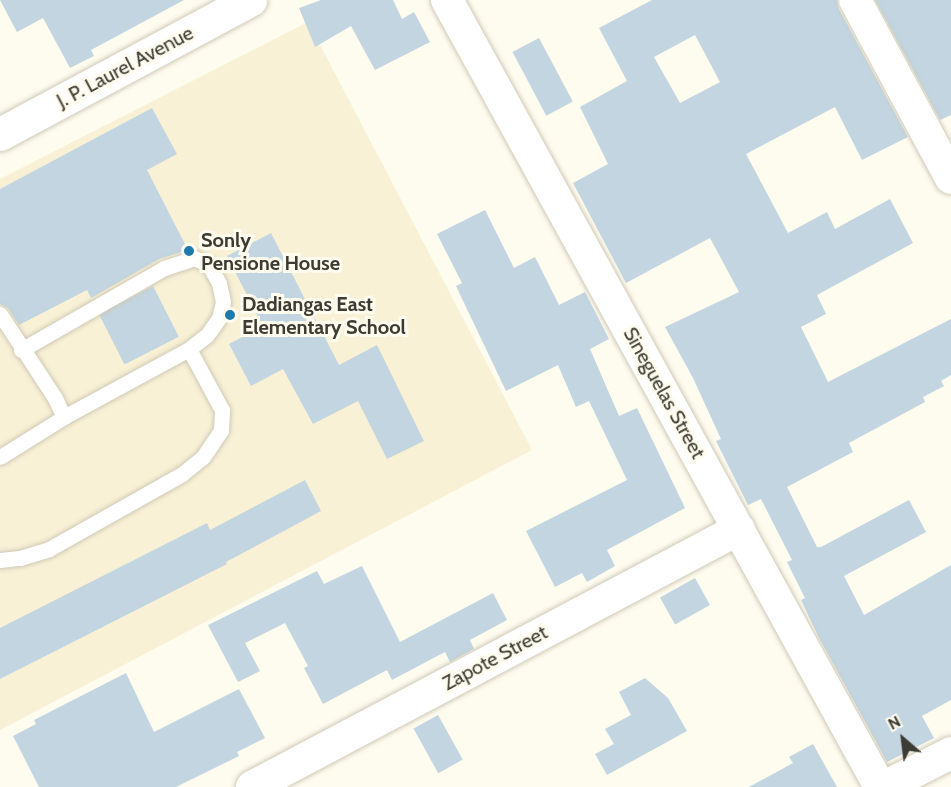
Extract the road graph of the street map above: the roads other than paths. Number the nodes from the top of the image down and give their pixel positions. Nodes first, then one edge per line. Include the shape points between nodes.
1 (250, 0) edge
2 (447, 0) edge
3 (855, 0) edge
4 (0, 134) edge
5 (951, 178) edge
6 (0, 314) edge
7 (189, 349) junction
8 (21, 350) junction
9 (64, 417) junction
10 (0, 457) edge
11 (739, 529) junction
12 (0, 560) edge
13 (951, 753) edge
14 (252, 787) edge
15 (882, 787) edge

1 - 4 street, J. P. Laurel Avenue
2 - 11 street, Sineguelas Street
3 - 5 street
6 - 8 lane
7 - 8 lane via 207,335 219,318 223,302 209,265 194,258 164,268
7 - 9 lane
7 - 12 lane via 222,410 221,430 203,457 182,474 49,549
8 - 9 lane
9 - 10 lane
11 - 14 street, Zapote Street
11 - 15 street, Sineguelas Street
13 - 15 street

